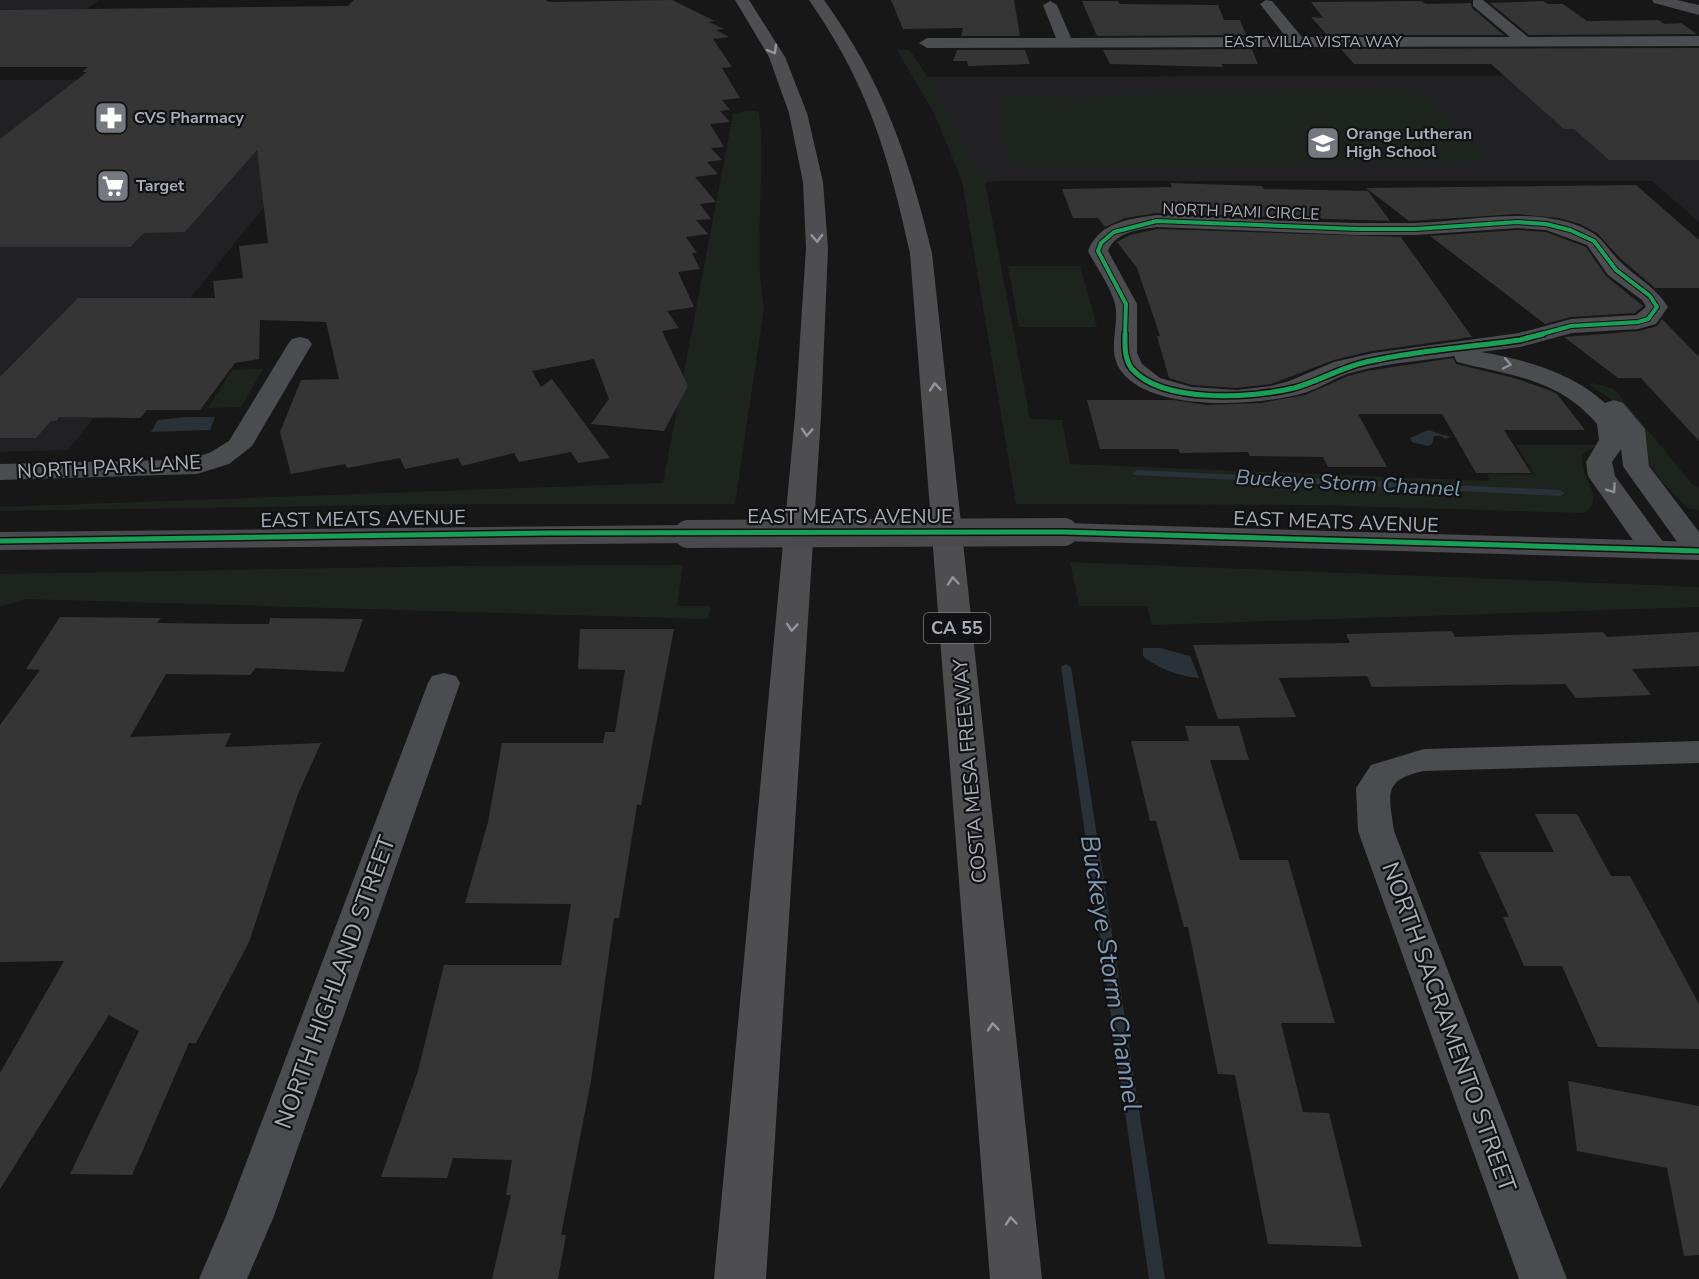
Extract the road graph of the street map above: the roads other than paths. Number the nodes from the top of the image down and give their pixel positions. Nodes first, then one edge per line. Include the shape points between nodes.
1 (742, 0) edge
2 (816, 0) edge
3 (1659, 0) edge
4 (1478, 3) dead end
5 (1050, 4) dead end
6 (1267, 4) dead end
7 (1699, 10) edge
8 (1699, 41) edge
9 (1065, 42) junction
10 (1298, 42) junction
11 (927, 43) dead end
12 (1526, 43) junction
13 (1543, 333) junction
14 (300, 344) dead end
15 (1429, 352) junction
16 (0, 472) edge
17 (0, 541) edge
18 (1654, 550) junction
19 (1699, 551) edge
20 (444, 683) dead end
21 (1699, 752) edge
22 (223, 1279) edge
23 (740, 1279) edge
24 (1017, 1279) edge
25 (1543, 1279) edge

1 -> 23 highway via 777,57 798,113 813,182 817,248 808,416
24 -> 2 highway, COSTA MESA FREEWAY / CA 55 via 921,253 906,183 883,111 849,47
3 - 7 street
4 - 12 street
5 - 9 street
6 - 10 street
8 - 12 street, EAST VILLA VISTA WAY
9 - 10 street, EAST VILLA VISTA WAY
9 - 11 street, EAST VILLA VISTA WAY
10 - 12 street, EAST VILLA VISTA WAY
13 - 15 street, NORTH PAMI CIRCLE via 1520,340
13 - 15 street, NORTH PAMI CIRCLE via 1571,326 1638,322 1648,319 1658,308 1650,296 1616,270 1594,241 1570,230 1538,223 1369,229 1156,221 1120,229 1099,246 1099,256 1126,304 1126,360 1135,374 1162,387 1224,397 1264,394 1297,387 1359,363
13 - 19 street via 1540,353 1549,365 1611,405 1632,429 1636,466
14 - 16 street, NORTH PARK LANE via 239,446 220,458 197,466 167,468
15 -> 18 street, NORTH PAMI CIRCLE via 1528,369 1588,400 1613,430 1614,438 1599,462 1602,476
17 - 18 street, EAST MEATS AVENUE, bridge via 1064,532
18 - 19 street, EAST MEATS AVENUE
20 - 22 street, NORTH HIGHLAND STREET via 250,1216
21 - 25 street, NORTH SACRAMENTO STREET via 1454,758 1397,765 1380,774 1373,786 1376,831

